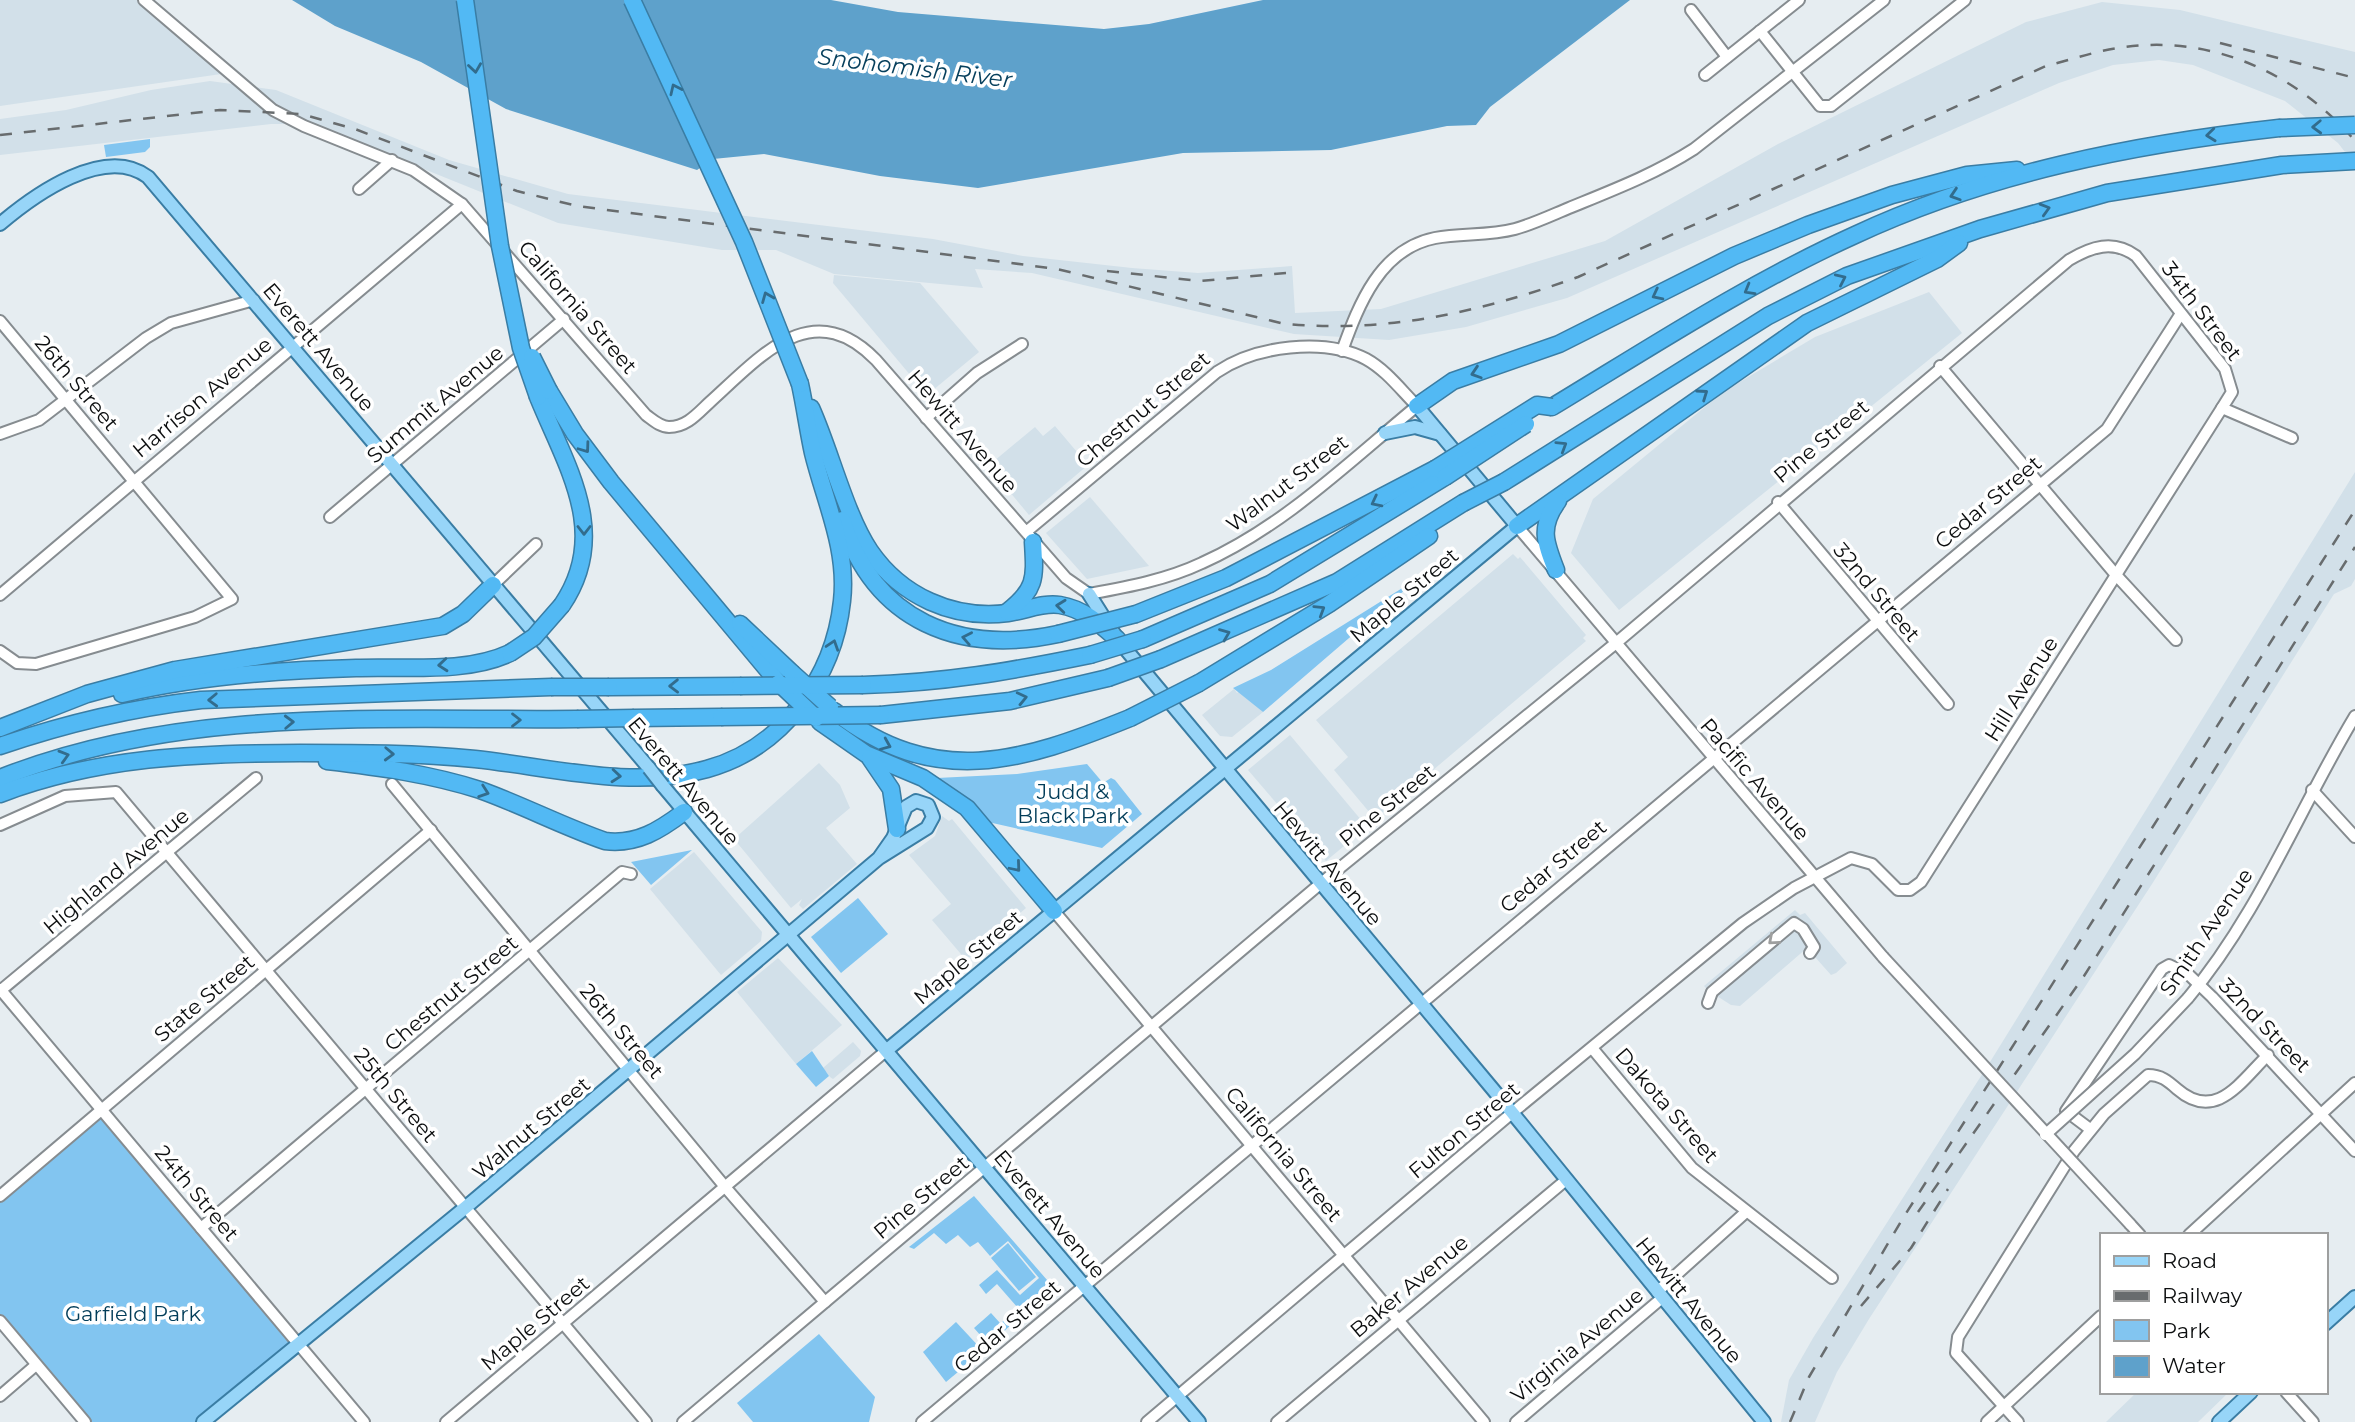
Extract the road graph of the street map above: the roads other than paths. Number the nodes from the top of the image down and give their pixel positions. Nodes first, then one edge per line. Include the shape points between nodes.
1 (144, 0) edge
2 (465, 0) edge
3 (632, 0) edge
4 (1884, 0) edge
5 (1965, 0) edge
6 (1796, 1) edge
7 (1691, 9) dead end
8 (1760, 31) junction
9 (1727, 57) junction
10 (1791, 73) junction
11 (1704, 75) dead end
12 (2355, 125) edge
13 (392, 160) junction
14 (2355, 161) edge
15 (2045, 170) junction
16 (359, 189) dead end
17 (462, 204) junction
18 (0, 224) edge
19 (1980, 229) junction
20 (2128, 250) joint
21 (254, 300) junction
22 (2180, 315) junction
23 (564, 319) junction
24 (0, 321) edge
25 (854, 340) joint
26 (1022, 344) dead end
27 (293, 345) junction
28 (1342, 351) junction
29 (1940, 366) junction
30 (800, 384) junction
31 (543, 394) junction
32 (67, 400) junction
33 (1417, 406) junction
34 (1552, 407) junction
35 (2222, 408) junction
36 (926, 418) junction
37 (1385, 432) junction
38 (0, 434) edge
39 (1440, 434) junction
40 (2292, 438) dead end
41 (1458, 454) junction
42 (393, 464) junction
43 (1440, 473) junction
44 (134, 480) junction
45 (2041, 482) junction
46 (1567, 491) junction
47 (1778, 502) junction
48 (1465, 506) junction
49 (330, 517) dead end
50 (1517, 526) junction
51 (1030, 537) junction
52 (536, 544) dead end
53 (1556, 570) junction
54 (2116, 575) junction
55 (690, 577) junction
56 (494, 585) junction
57 (1089, 594) junction
58 (0, 595) edge
59 (1005, 613) junction
60 (1875, 621) junction
61 (1118, 640) junction
62 (2176, 640) dead end
63 (1616, 643) junction
64 (0, 651) edge
65 (1948, 704) dead end
66 (51, 709) junction
67 (2355, 716) edge
68 (0, 728) edge
69 (0, 746) edge
70 (248, 753) junction
71 (866, 754) junction
72 (1711, 758) junction
73 (1224, 769) junction
74 (0, 778) edge
75 (256, 778) dead end
76 (393, 784) dead end
77 (2312, 790) junction
78 (0, 794) edge
79 (684, 811) junction
80 (0, 825) edge
81 (897, 829) junction
82 (431, 830) junction
83 (2355, 837) edge
84 (168, 854) junction
85 (879, 858) junction
86 (631, 874) dead end
87 (1813, 876) junction
88 (1320, 884) junction
89 (1054, 911) junction
90 (789, 934) junction
91 (530, 951) junction
92 (1810, 953) dead end
93 (267, 971) junction
94 (2199, 984) junction
95 (0, 990) edge
96 (1421, 1003) junction
97 (1708, 1003) dead end
98 (1151, 1027) junction
99 (1592, 1048) junction
100 (887, 1050) junction
101 (2268, 1055) junction
102 (630, 1070) junction
103 (2355, 1083) edge
104 (366, 1089) junction
105 (101, 1109) junction
106 (1512, 1113) junction
107 (2322, 1114) junction
108 (2090, 1129) junction
109 (2045, 1135) junction
110 (1251, 1145) junction
111 (2355, 1151) edge
112 (986, 1168) junction
113 (1566, 1180) junction
114 (726, 1188) junction
115 (0, 1196) edge
116 (466, 1207) junction
117 (1746, 1212) junction
118 (201, 1228) junction
119 (2138, 1233) edge
120 (2191, 1233) edge
121 (1345, 1257) junction
122 (1832, 1278) dead end
123 (1085, 1286) junction
124 (1660, 1295) junction
125 (2355, 1297) edge
126 (825, 1302) junction
127 (2100, 1317) edge
128 (0, 1321) edge
129 (1398, 1321) junction
130 (2327, 1322) edge
131 (564, 1325) junction
132 (298, 1343) junction
133 (36, 1365) junction
134 (2249, 1394) edge
135 (2288, 1394) edge
136 (0, 1396) edge
137 (1178, 1396) junction
138 (2004, 1407) junction
139 (1761, 1419) edge
140 (85, 1422) edge
141 (203, 1422) edge
142 (364, 1422) edge
143 (446, 1422) edge
144 (646, 1422) edge
145 (683, 1422) edge
146 (922, 1422) edge
147 (1147, 1422) edge
148 (1199, 1422) edge
149 (1277, 1422) edge
150 (1484, 1422) edge
151 (1516, 1422) edge
152 (1987, 1422) edge
153 (2018, 1422) edge
154 (2219, 1422) edge
155 (2313, 1422) edge

1 - 13 street, California Street via 273,110
2 -> 31 highway, bridge via 495,213 515,312
30 -> 3 highway, bridge via 744,242
4 - 10 street
5 - 10 street via 1831,106 1820,106
6 - 8 street
7 - 9 street
8 - 9 street
8 - 10 street
9 - 11 street
10 - 28 street via 1694,149 1653,173 1518,228 1436,238 1403,251 1368,290
12 -> 15 highway, bridge via 2279,128 2157,143
13 - 16 street
13 - 17 street, California Street
19 -> 14 highway via 2106,193 2283,165
15 -> 33 highway via 1967,175 1808,225 1734,256 1559,344 1452,381
15 -> 34 highway via 1953,195 1834,245 1690,323
17 - 23 street, California Street
17 - 27 street, Harrison Avenue
18 - 21 main road, Everett Avenue via 37,196 84,172 106,167 135,169 156,185
46 -> 19 highway via 1807,323 1937,259
48 -> 19 highway, bridge via 1768,316 1847,276
20 - 22 street, 34th Street
20 - 29 street, Pine Street via 2096,246 2069,260
21 - 27 main road, Everett Avenue
21 - 32 street via 172,323
22 - 35 street, 34th Street via 2225,369 2232,392
22 - 45 street, Cedar Street via 2107,429
23 - 25 street, California Street via 646,415 670,427 689,422 772,346 819,331
23 - 42 street, Summit Avenue
24 - 32 street, 26th Street
25 - 36 street, Hewitt Avenue
26 - 36 street via 977,373
27 - 42 main road, Everett Avenue
27 - 44 street, Harrison Avenue
28 - 33 street, Pacific Avenue via 1381,369
28 - 51 street, Chestnut Street via 1306,347 1267,350 1230,363
29 - 45 street
29 - 47 street, Pine Street
43 -> 30 highway, bridge via 1226,578 1136,614 1017,642 964,638 925,623 868,574 852,548
30 - 59 highway via 860,532 879,563 907,589 935,605 956,611
70 -> 30 highway via 410,754 644,778 709,769 752,749 787,720 810,692 831,651 842,602 838,538
31 -> 55 highway
31 -> 66 highway, bridge via 575,481 584,544 578,572 562,606 534,637 510,653 491,660 441,665 208,680
32 - 38 street via 38,420
32 - 44 street, 26th Street
33 - 37 street, Walnut Street
33 - 39 main road, Pacific Avenue
34 - 41 highway, bridge via 1536,405
34 - 43 highway, bridge
35 - 40 street
35 - 54 street, Hill Avenue
36 - 51 street, Hewitt Avenue
37 - 39 main road via 1415,427
37 - 57 street, Walnut Street via 1293,508 1236,546 1163,578
39 - 41 main road, Pacific Avenue
41 - 43 highway, bridge
41 - 50 main road, Pacific Avenue
42 - 49 street, Summit Avenue
42 - 56 main road, Everett Avenue
43 -> 69 highway, bridge via 1270,584 1143,639 986,677 863,685 551,687 190,701 108,713
44 - 58 street, Harrison Avenue
44 - 64 street, 26th Street via 232,599 195,617 36,664 17,663
45 - 54 street
45 - 60 street, Cedar Street
46 - 50 highway
46 - 53 highway via 1548,515 1545,528
47 - 60 street, 32nd Street
47 - 63 street, Pine Street
55 -> 48 highway, bridge via 830,708 869,737 887,747 938,760 970,761 1020,754 1081,737 1199,683 1372,576
74 -> 48 highway, bridge via 93,748 218,726 881,715 1010,701 1108,678 1161,659 1337,582
50 - 53 street, Pacific Avenue
50 - 73 main road, Maple Street
51 - 57 street, Hewitt Avenue via 1073,585
51 - 59 highway via 1032,585 1022,601
52 - 56 street
53 - 63 street, Pacific Avenue
54 - 62 street
54 - 87 street, Hill Avenue via 1921,882 1910,890 1898,890 1872,864 1859,858
55 - 71 highway, bridge via 777,681 820,722
56 - 66 highway via 443,626 175,670 87,694
56 - 79 main road, Everett Avenue, bridge
57 - 61 main road, Hewitt Avenue
61 -> 59 highway via 1074,608 1057,604
60 - 65 street, 32nd Street
60 - 72 street, Cedar Street
61 - 73 main road, Hewitt Avenue
63 - 72 street, Pacific Avenue
63 - 88 street, Pine Street
66 - 68 highway
67 - 77 street, Smith Avenue
70 - 78 highway via 126,761
70 -> 79 highway via 372,766 435,778 500,797 605,841 649,835
71 - 81 highway via 891,789
71 -> 89 highway via 923,778 967,808
72 - 87 street, Pacific Avenue
72 - 96 street, Cedar Street
73 - 88 main road, Hewitt Avenue
73 - 89 main road, Maple Street
75 - 84 street, Highland Avenue
76 - 82 street, 26th Street
77 - 83 street
77 - 94 street, Smith Avenue via 2258,895
79 - 90 main road, Everett Avenue
80 - 84 street, 25th Street via 65,796 116,792
81 - 85 main road, Walnut Street
81 - 85 main road, Walnut Street via 909,804 928,805 933,817 927,828
82 - 91 street, 26th Street
82 - 93 street, State Street
84 - 93 street, 25th Street
84 - 95 street, Highland Avenue
85 - 90 main road, Walnut Street
86 - 91 street, Chestnut Street via 622,872
87 - 99 street, Fulton Street via 1743,923
87 - 109 street, Pacific Avenue, bridge
88 - 96 main road, Hewitt Avenue
88 - 98 street, Pine Street
89 - 98 street, California Street
89 - 100 main road, Maple Street
90 - 100 main road, Everett Avenue
90 - 102 main road, Walnut Street
91 - 102 street, 26th Street
91 - 104 street, Chestnut Street
92 -> 97 street via 1814,947 1794,923 1712,992
93 - 104 street, 25th Street
93 - 105 street, State Street
94 - 101 street, 32nd Street
94 - 108 street, 32nd Street via 2175,965 2162,969 2066,1111
94 - 109 street, Smith Avenue, bridge via 2135,1054
95 - 105 street, 24th Street
96 - 106 main road, Hewitt Avenue
96 - 110 street, Cedar Street
98 - 110 street, California Street
98 - 112 street, Pine Street
99 - 106 street, Fulton Street
99 - 117 street, Dakota Street via 1692,1168
100 - 112 main road, Everett Avenue
100 - 114 street, Maple Street
101 - 107 street, 32nd Street
101 - 108 street via 2231,1091 2206,1103 2185,1096 2163,1077 2148,1076
102 - 114 street, 26th Street
102 - 116 main road, Walnut Street
103 - 107 street
104 - 116 street, 25th Street
104 - 118 street, Chestnut Street
105 - 115 street, State Street
105 - 118 street, 24th Street
106 - 113 main road, Hewitt Avenue
106 - 121 street, Fulton Street
107 - 111 street, 32nd Street
107 - 120 street
108 - 138 street via 1958,1337 1956,1353
109 - 119 street, Pacific Avenue, bridge
110 - 121 street, California Street
110 - 123 street, Cedar Street
112 - 123 main road, Everett Avenue
112 - 126 street, Pine Street
113 - 124 main road, Hewitt Avenue
113 - 129 street, Baker Avenue
114 - 126 street, 26th Street
114 - 131 street, Maple Street
116 - 131 street, 25th Street
116 - 132 main road, Walnut Street
117 - 122 street, Dakota Street
117 - 124 street
118 - 132 street, 24th Street
121 - 129 street, California Street
121 - 137 street, Fulton Street
123 - 137 main road, Everett Avenue
123 - 146 street, Cedar Street
124 - 139 main road, Hewitt Avenue
124 - 151 street, Virginia Avenue
125 - 130 main road
126 - 145 street, Pine Street
127 - 138 street
128 - 133 street
129 - 149 street, Baker Avenue
129 - 150 street, California Street
131 - 143 street, Maple Street
131 - 144 street, 25th Street
132 - 141 main road, Walnut Street
132 - 142 street, 24th Street
133 - 136 street
133 - 140 street
134 - 154 main road
135 - 155 street
137 - 147 street, Fulton Street
137 - 148 main road, Everett Avenue
138 - 152 street
138 - 153 street

